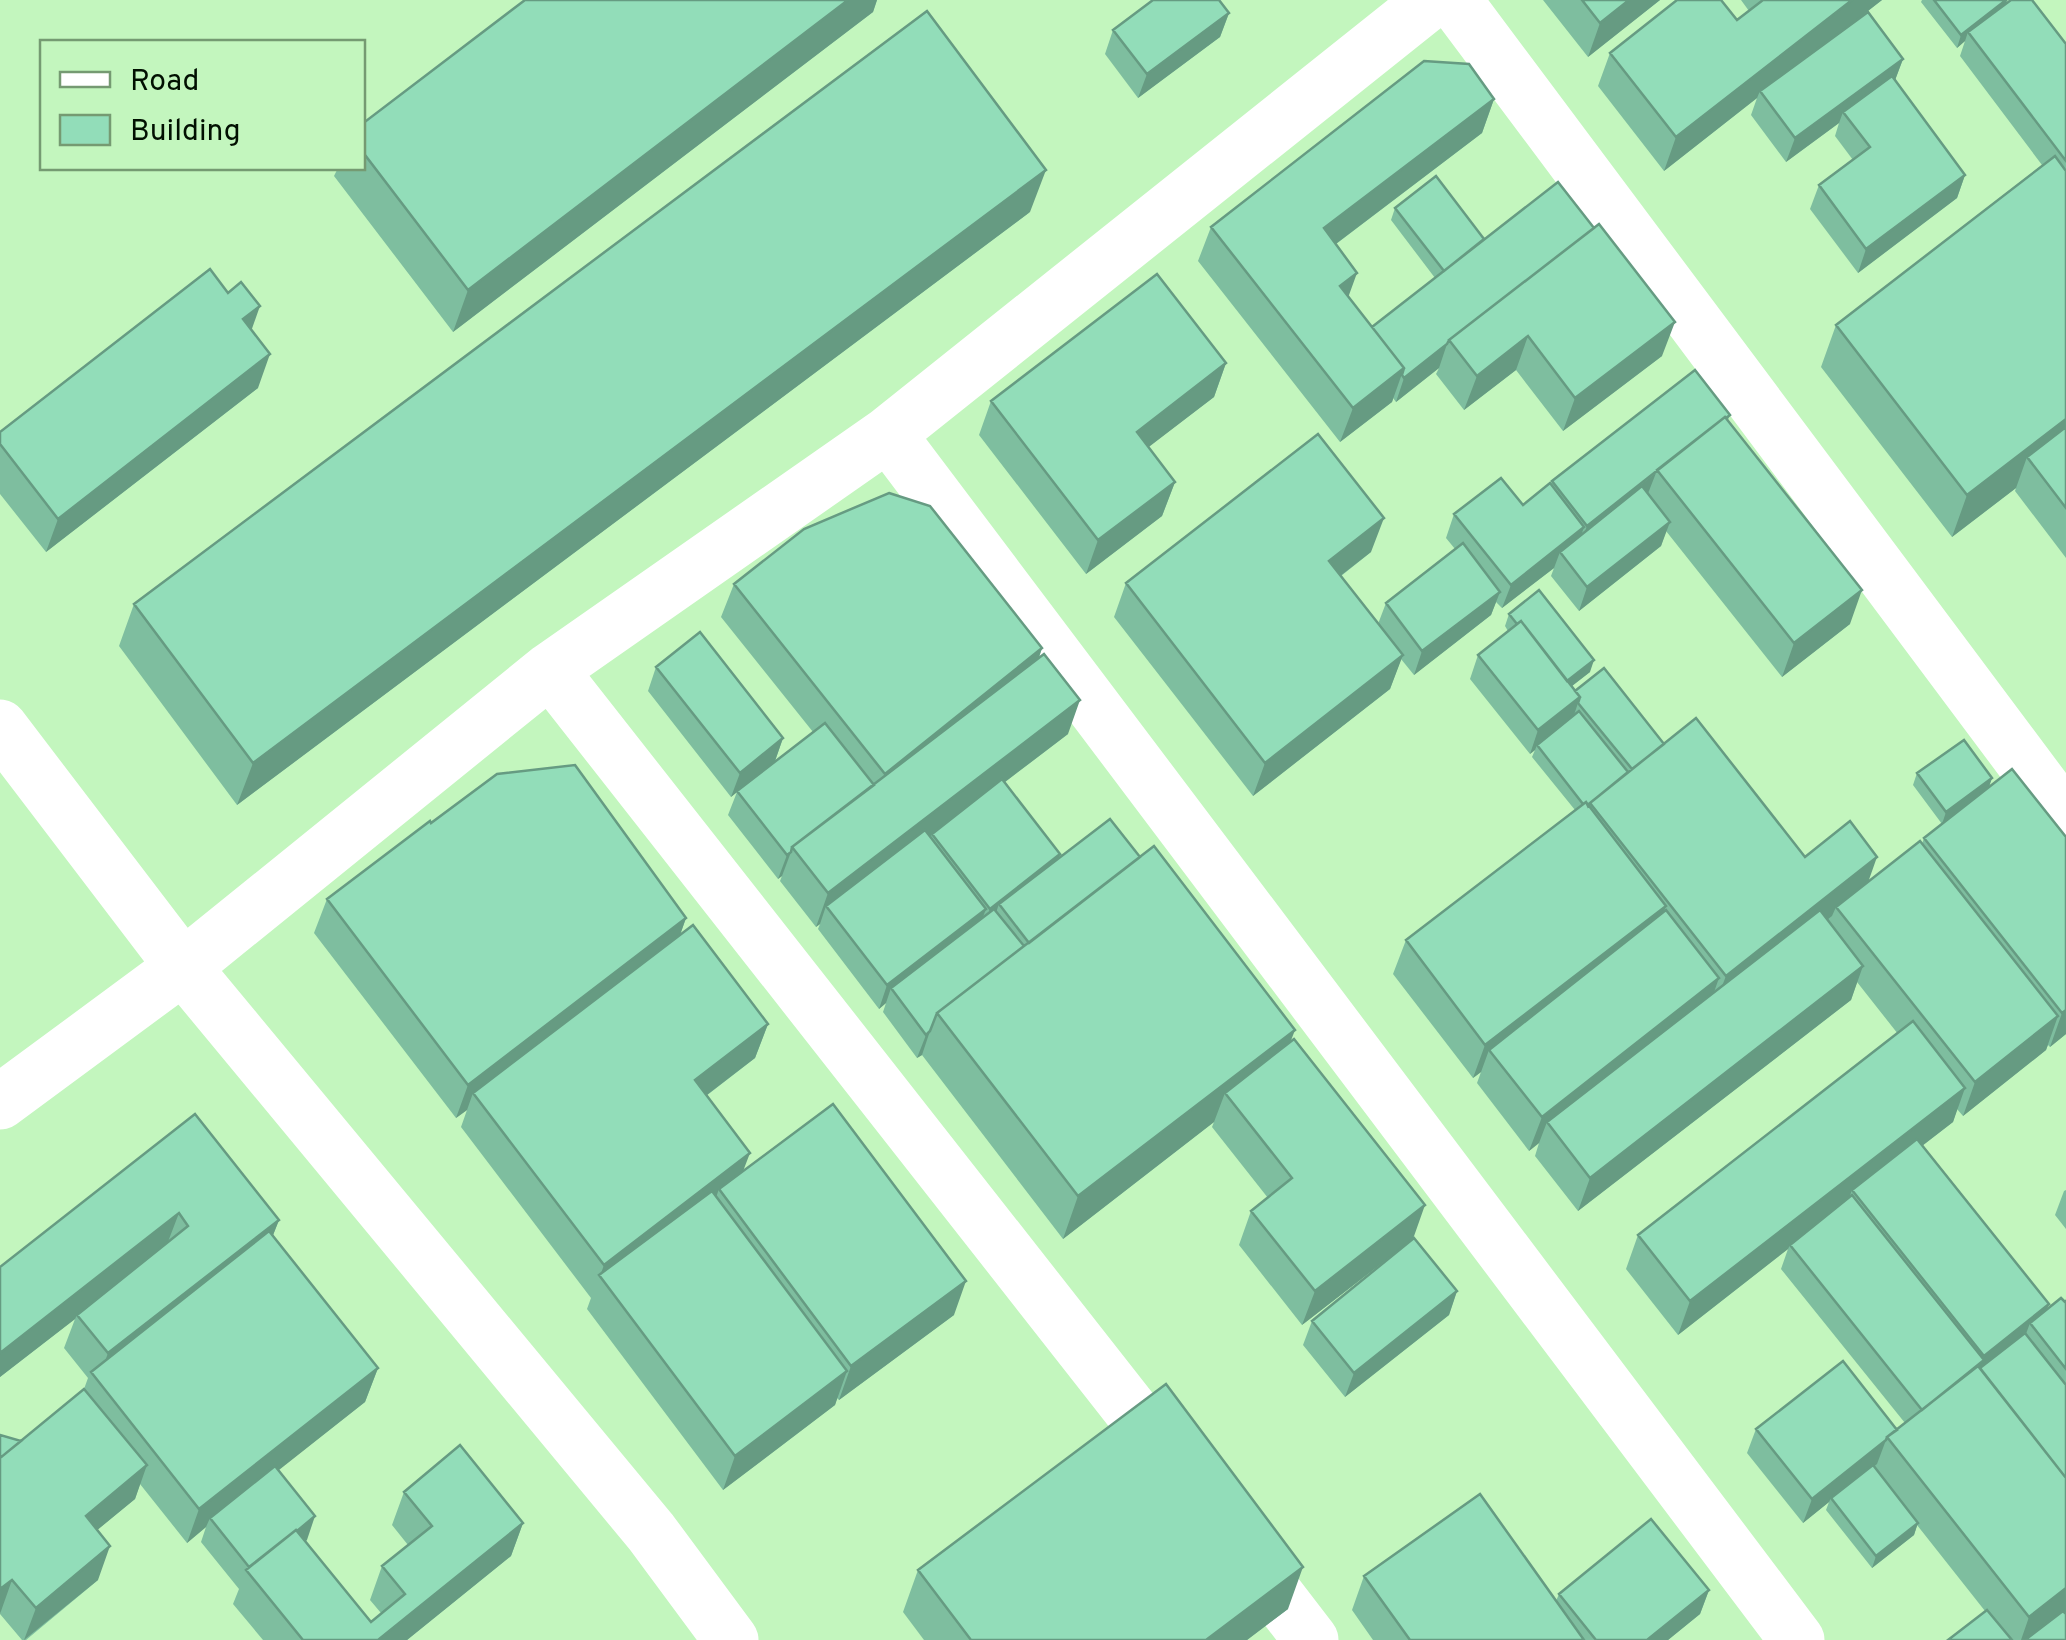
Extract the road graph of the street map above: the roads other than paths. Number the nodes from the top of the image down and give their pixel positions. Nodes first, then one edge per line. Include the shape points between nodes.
1 (1432, 0) edge
2 (1454, 0) edge
3 (888, 434) junction
4 (550, 670) junction
5 (0, 727) edge
6 (2066, 819) edge
7 (183, 967) junction
8 (0, 1102) edge
9 (731, 1640) edge
10 (1311, 1640) edge
11 (1797, 1640) edge

1 - 3 street
2 - 6 street
3 - 4 street
3 - 11 street
4 - 7 street
4 - 10 street
5 - 7 street
7 - 8 street
7 - 9 street via 652,1532

